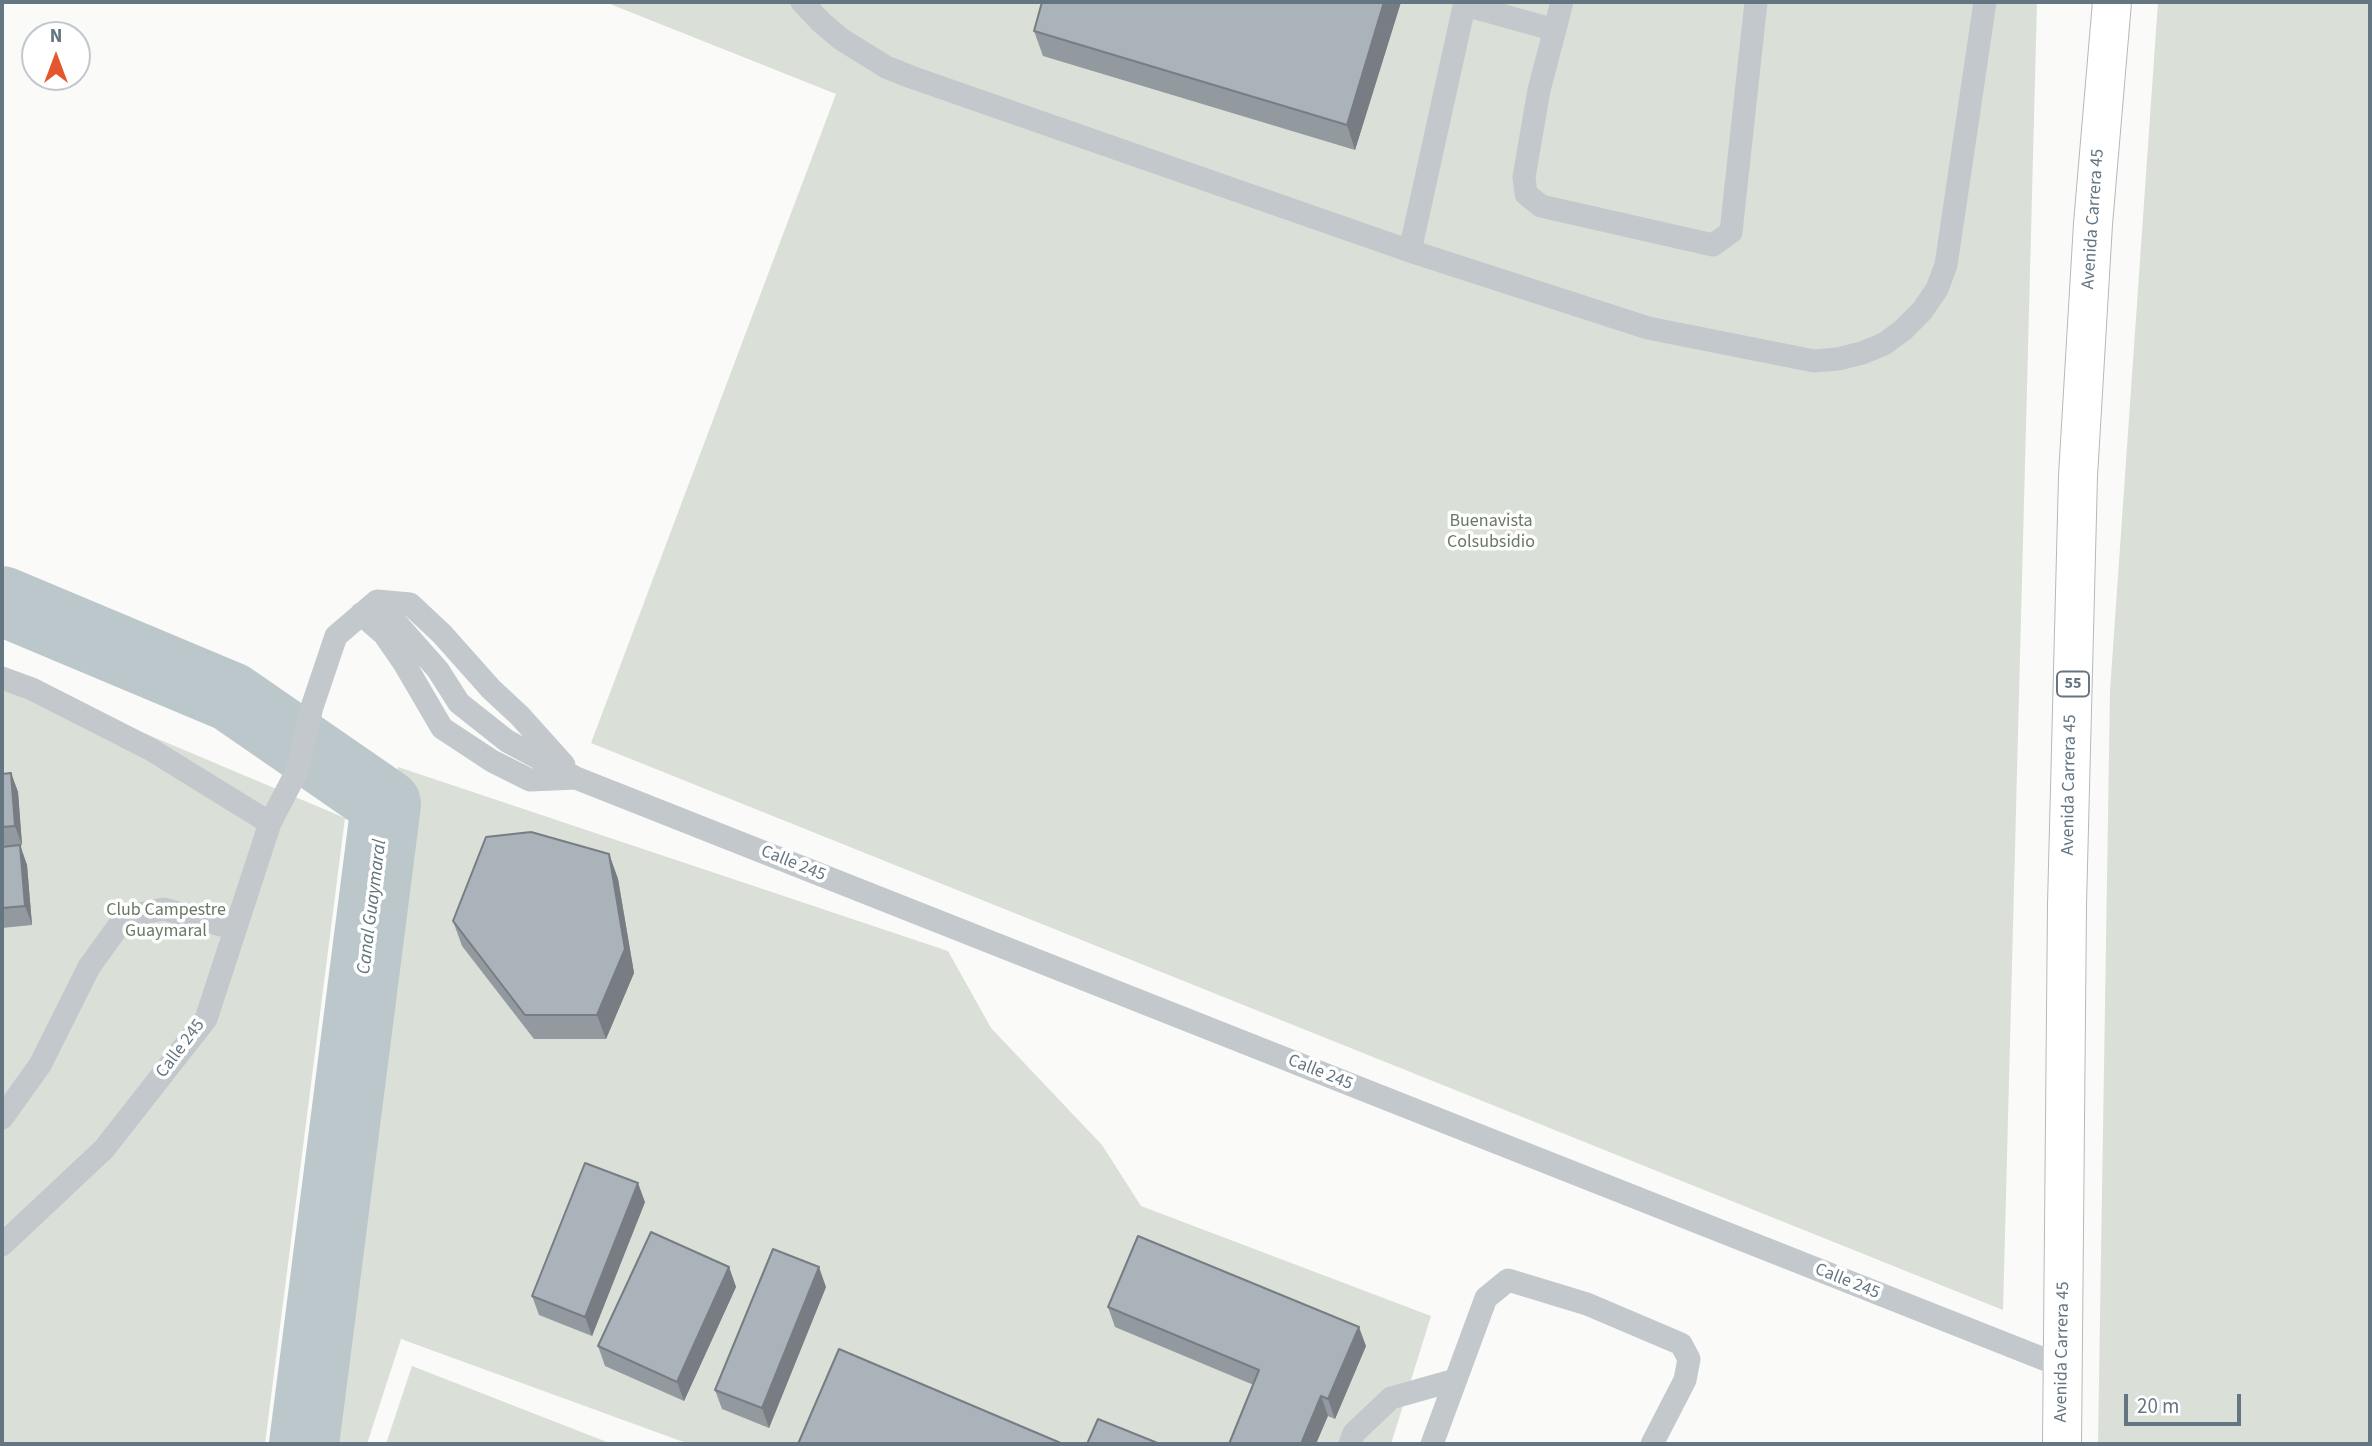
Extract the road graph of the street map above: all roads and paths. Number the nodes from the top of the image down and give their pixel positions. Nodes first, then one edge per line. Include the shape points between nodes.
1 (802, 2) edge
2 (1562, 2) edge
3 (1756, 2) edge
4 (1985, 2) edge
5 (2112, 2) edge
6 (1465, 4) edge
7 (1555, 30) junction
8 (1410, 251) junction
9 (369, 607) junction
10 (2, 678) edge
11 (576, 778) junction
12 (270, 822) junction
13 (235, 929) junction
14 (2, 1118) edge
15 (2, 1245) edge
16 (2064, 1367) junction
17 (1455, 1380) junction
18 (1350, 1444) edge
19 (1432, 1444) edge
20 (1652, 1444) edge
21 (2062, 1444) edge

1 - 8 lane via 841,39 898,72
2 - 7 lane
3 - 7 lane via 1731,232 1713,245 1541,206 1526,194 1524,177 1539,90
4 - 8 lane via 1946,265 1922,311 1873,349 1814,360 1648,328
5 - 16 highway, Avenida Carrera 45 / 55 via 2078,476 2067,905
6 - 7 lane
6 - 8 lane
9 - 11 lane, Calle 245 via 438,670 459,703 507,741
9 - 11 lane, Calle 245 via 410,604
9 - 12 lane, Calle 245 via 336,636 297,771
10 - 12 lane via 150,749
11 - 16 lane, Calle 245
12 - 13 lane, Calle 245
13 - 14 lane via 164,909 120,923 89,967 40,1065
13 - 15 lane, Calle 245 via 206,1019 104,1149
16 - 21 highway, Avenida Carrera 45 / 55
17 - 18 lane via 1391,1398 1354,1433
17 - 19 lane
17 - 20 lane via 1486,1298 1508,1280 1587,1304 1681,1343 1689,1359 1685,1380

